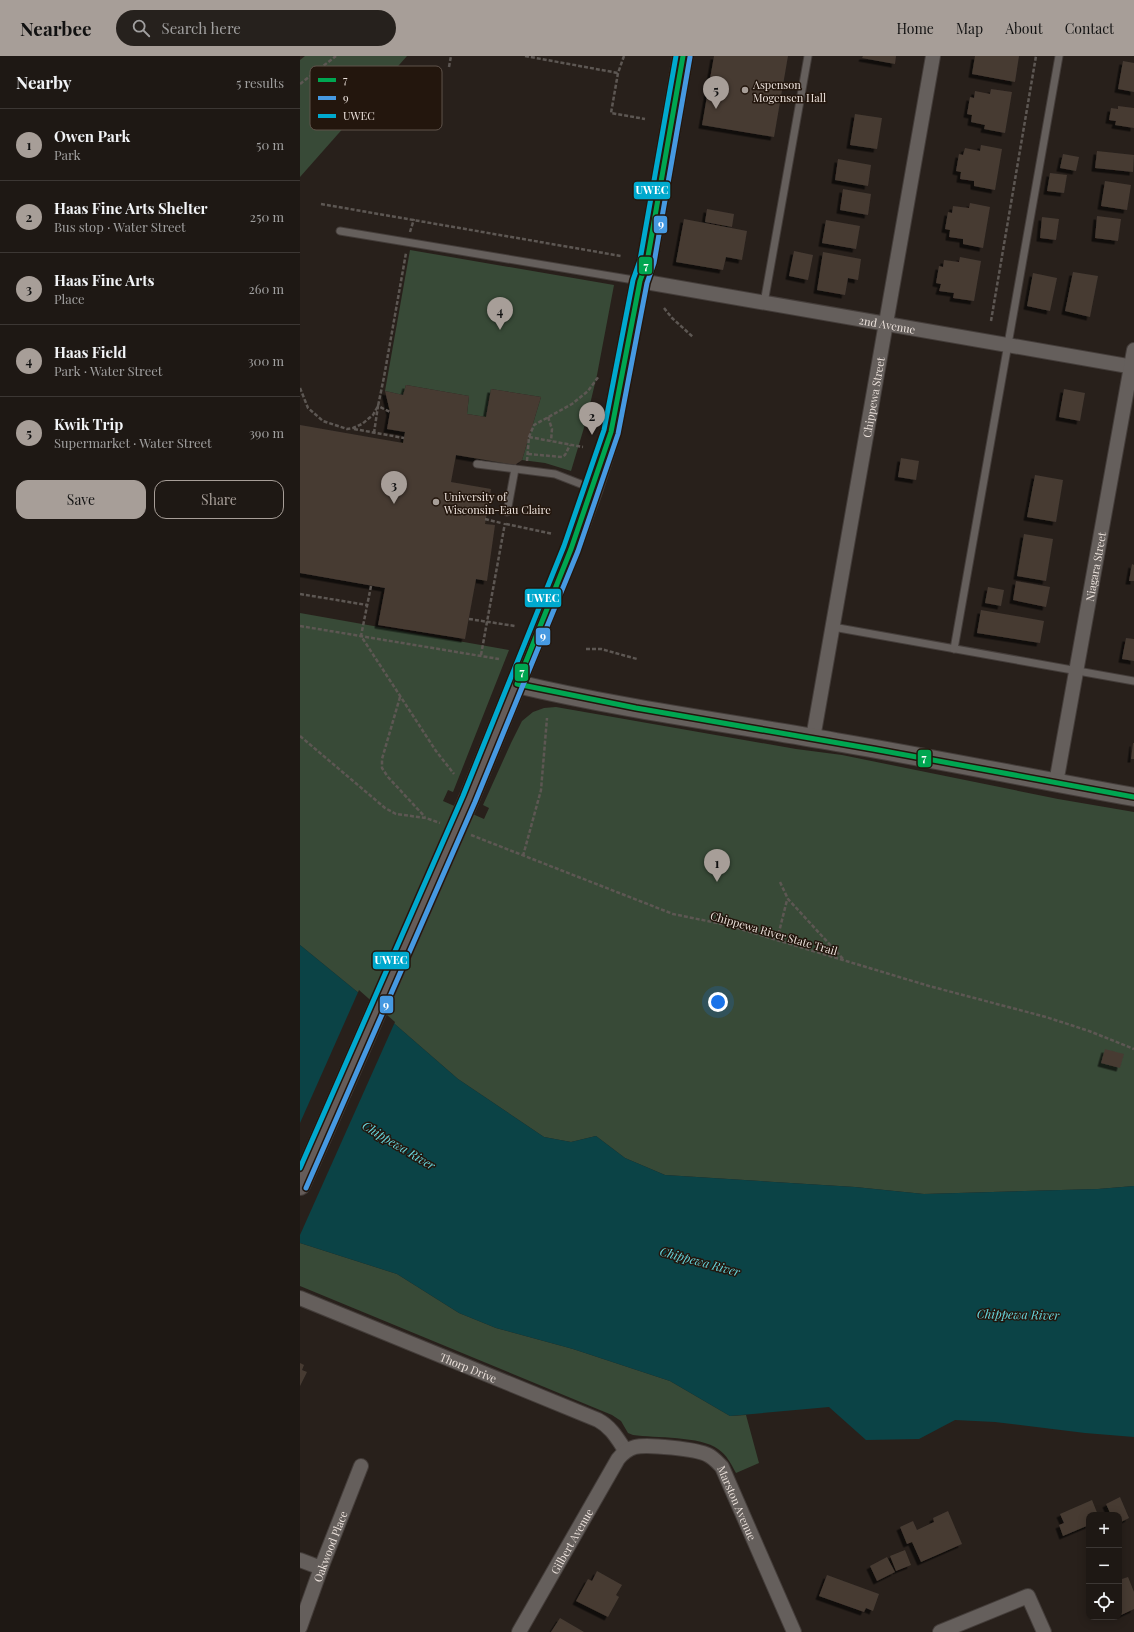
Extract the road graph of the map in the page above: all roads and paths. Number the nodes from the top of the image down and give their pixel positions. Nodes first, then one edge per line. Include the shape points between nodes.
1 (336, 56) edge
2 (451, 56) edge
3 (525, 56) edge
4 (624, 56) edge
5 (683, 56) edge
6 (808, 56) edge
7 (933, 56) edge
8 (1036, 56) edge
9 (1059, 56) edge
10 (323, 66) edge
11 (449, 67) dead end
12 (618, 74) junction
13 (310, 76) edge
14 (300, 84) edge
15 (645, 119) dead end
16 (321, 204) dead end
17 (414, 219) junction
18 (340, 232) dead end
19 (408, 242) junction
20 (621, 256) dead end
21 (640, 282) junction
22 (764, 303) junction
23 (664, 308) dead end
24 (991, 320) dead end
25 (885, 324) junction
26 (693, 337) dead end
27 (1009, 345) junction
28 (1134, 350) edge
29 (1133, 367) edge
30 (599, 376) dead end
31 (300, 388) edge
32 (378, 406) junction
33 (390, 412) dead end
34 (548, 418) junction
35 (353, 428) junction
36 (374, 433) junction
37 (529, 437) junction
38 (404, 438) dead end
39 (551, 441) junction
40 (570, 445) junction
41 (583, 447) dead end
42 (528, 454) junction
43 (477, 464) dead end
44 (515, 469) junction
45 (525, 470) junction
46 (593, 488) junction
47 (507, 512) joint
48 (485, 519) dead end
49 (505, 523) junction
50 (553, 534) dead end
51 (371, 586) dead end
52 (300, 594) edge
53 (367, 605) junction
54 (469, 619) dead end
55 (487, 621) junction
56 (300, 626) edge
57 (514, 626) dead end
58 (833, 627) junction
59 (361, 636) junction
60 (586, 649) dead end
61 (954, 649) junction
62 (481, 656) junction
63 (499, 659) dead end
64 (637, 659) dead end
65 (1076, 671) junction
66 (1134, 681) edge
67 (517, 684) junction
68 (400, 697) junction
69 (547, 718) dead end
70 (300, 736) edge
71 (813, 738) junction
72 (454, 774) dead end
73 (1056, 783) junction
74 (1134, 797) edge
75 (426, 818) junction
76 (447, 826) dead end
77 (468, 834) dead end
78 (523, 856) junction
79 (780, 882) dead end
80 (788, 899) junction
81 (777, 940) junction
82 (845, 962) junction
83 (1134, 1049) edge
84 (300, 1185) edge
85 (300, 1298) edge
86 (625, 1450) junction
87 (361, 1466) dead end
88 (300, 1560) edge
89 (321, 1568) junction
90 (300, 1627) edge
91 (519, 1632) edge
92 (794, 1632) edge
93 (940, 1632) edge
94 (1044, 1632) edge

1 - 10 path
2 - 11 path
3 - 12 path
4 - 12 path
5 - 21 main road via 647,262
6 - 22 lane
7 - 25 street, Chippewa Street
8 - 24 path
9 - 27 lane
12 - 15 path via 611,113
13 - 14 path
16 - 17 path
17 - 19 path
17 - 20 path
18 - 19 lane
19 - 21 lane
19 - 32 path
21 - 22 street, 2nd Avenue
21 - 46 main road via 611,432
22 - 25 street, 2nd Avenue
23 - 26 path
25 - 27 street, 2nd Avenue
25 - 58 street, Chippewa Street
27 - 29 street, 2nd Avenue
27 - 61 lane
28 - 29 street, Niagara Street
29 - 65 street, Niagara Street
30 - 34 path via 579,399
31 - 35 path via 308,408 323,421 347,429
32 - 33 path
32 - 35 path via 373,415
32 - 36 path
34 - 37 path via 534,425
34 - 39 path via 552,429
35 - 36 path
36 - 38 path
37 - 39 path
37 - 42 path
39 - 40 path
40 - 41 path
40 - 42 path via 562,457
42 - 45 path
43 - 44 lane
44 - 45 lane
44 - 47 lane
45 - 46 lane via 555,474
46 - 67 main road
47 - 49 path
48 - 49 path
49 - 50 path
49 - 55 path
51 - 53 path
52 - 53 path
53 - 59 path
54 - 55 path
55 - 57 path
55 - 62 path
56 - 59 path
58 - 61 lane
58 - 71 street, Chippewa Street
59 - 62 path
59 - 68 path
60 - 64 path via 601,649
61 - 65 lane
62 - 63 path
65 - 66 lane
65 - 73 street, Niagara Street
67 - 71 street via 626,706
67 - 84 main road, bridge
68 - 72 path
68 - 75 path via 382,759 382,768
69 - 78 path via 541,790
70 - 75 path via 385,808 396,814
71 - 73 street
73 - 74 street
75 - 76 path
77 - 78 path, Chippewa River State Trail
78 - 81 path, Chippewa River State Trail via 673,914 727,925
79 - 80 path
80 - 81 path
80 - 82 path
81 - 82 path, Chippewa River State Trail
82 - 83 path, Chippewa River State Trail via 1046,1017
85 - 86 street, Thorp Drive via 598,1420 614,1433
86 - 91 street, Gilbert Avenue
86 - 92 street, Marston Avenue via 647,1446 697,1451 717,1461 722,1467
87 - 89 street, Oakwood Place
88 - 89 street
89 - 90 street, Oakwood Place
93 - 94 street via 1028,1596

